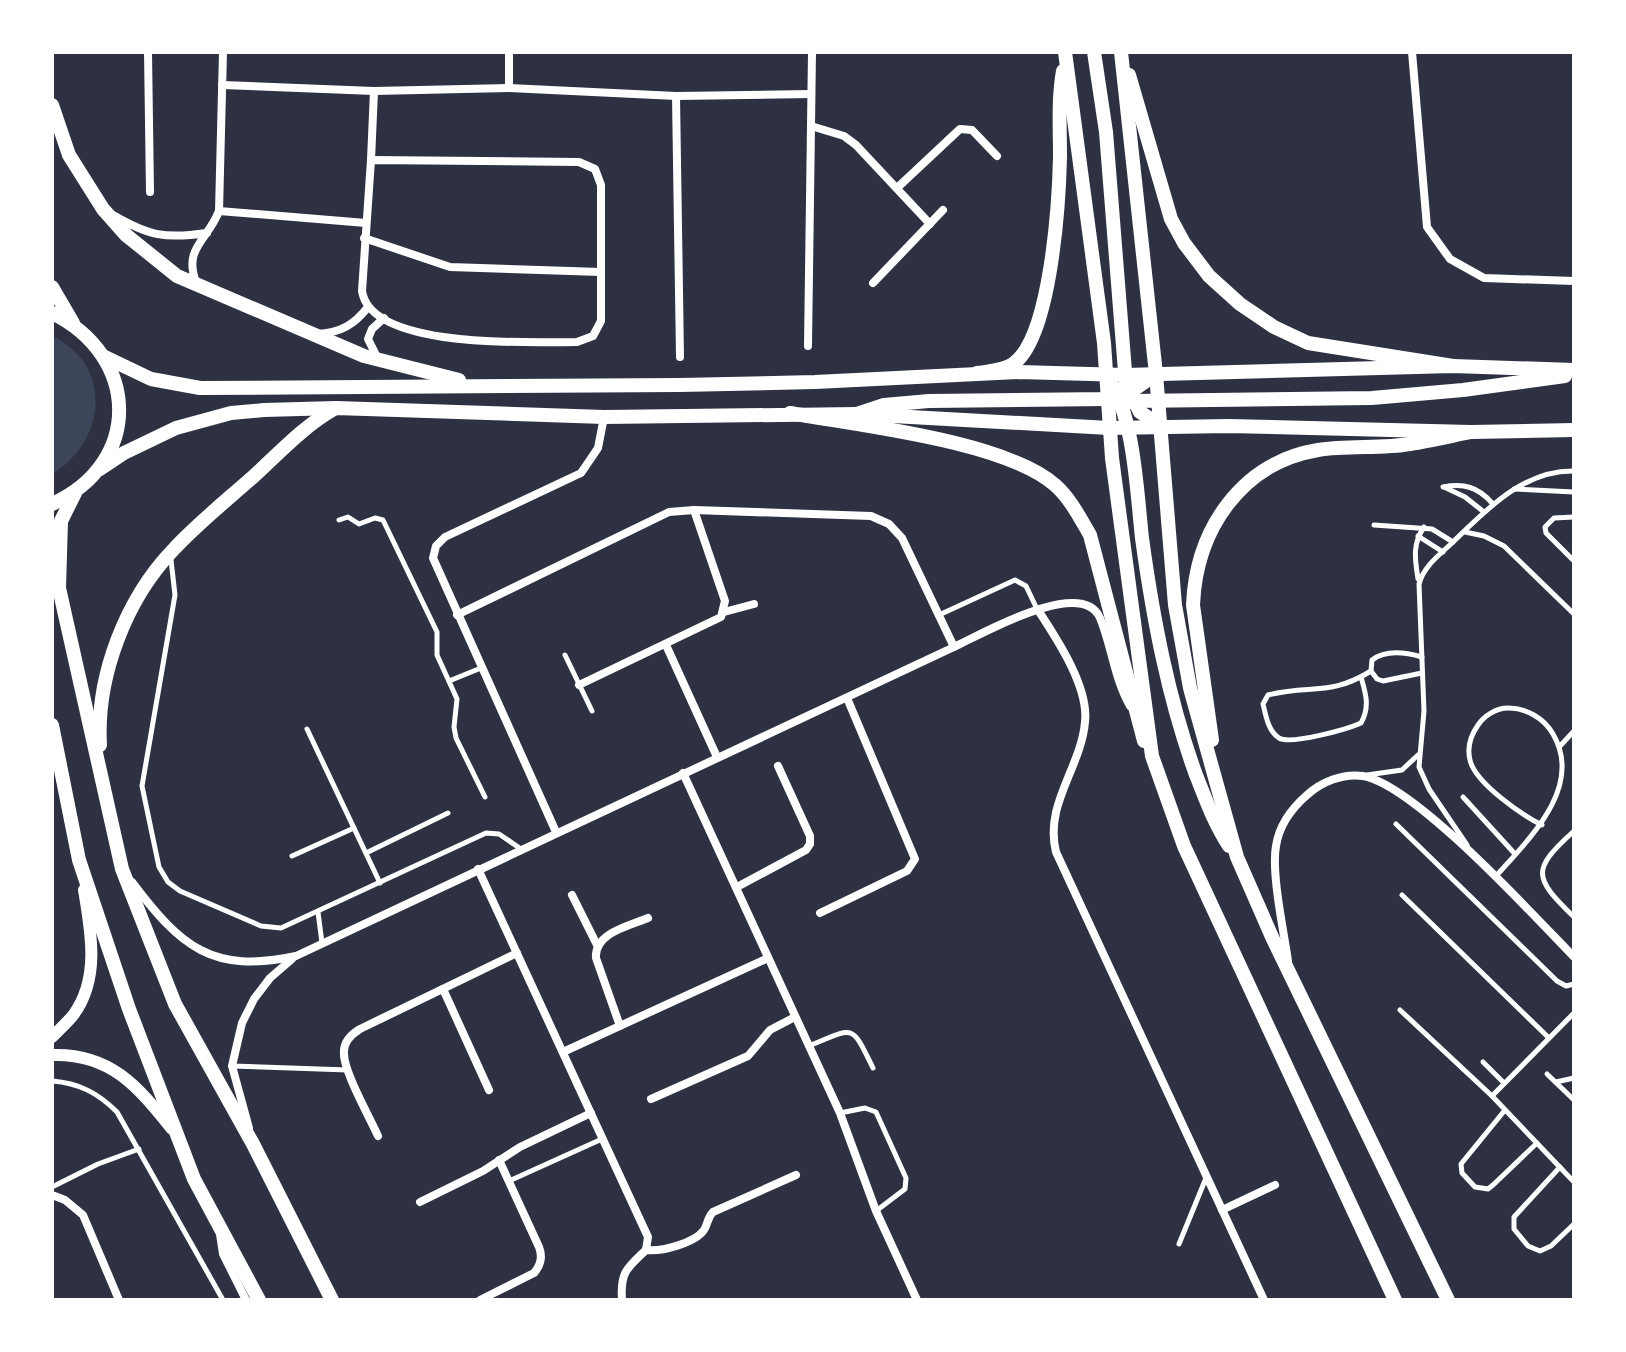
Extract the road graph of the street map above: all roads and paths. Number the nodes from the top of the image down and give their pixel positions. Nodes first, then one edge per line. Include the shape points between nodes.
1 (148, 52) edge
2 (223, 52) edge
3 (509, 52) edge
4 (812, 52) edge
5 (1094, 52) edge
6 (1121, 52) edge
7 (1412, 52) edge
8 (1065, 55) edge
9 (222, 85) junction
10 (509, 88) junction
11 (374, 91) junction
12 (811, 94) junction
13 (676, 96) junction
14 (52, 105) edge
15 (811, 126) junction
16 (997, 156) dead end
17 (371, 160) junction
18 (897, 188) junction
19 (150, 192) dead end
20 (103, 209) junction
21 (943, 210) dead end
22 (219, 211) junction
23 (366, 223) junction
24 (930, 224) junction
25 (207, 233) junction
26 (364, 238) junction
27 (601, 272) junction
28 (1574, 281) edge
29 (873, 283) dead end
30 (198, 286) junction
31 (52, 287) edge
32 (368, 307) junction
33 (52, 313) edge
34 (384, 318) junction
35 (73, 323) junction
36 (313, 335) junction
37 (808, 346) dead end
38 (105, 357) junction
39 (680, 357) dead end
40 (380, 361) junction
41 (1453, 366) junction
42 (1574, 372) edge
43 (977, 373) junction
44 (1156, 374) junction
45 (1105, 375) junction
46 (1125, 375) junction
47 (479, 385) junction
48 (1122, 399) junction
49 (1159, 402) junction
50 (336, 408) junction
51 (790, 413) junction
52 (857, 414) junction
53 (604, 417) junction
54 (1161, 426) junction
55 (1127, 427) junction
56 (1109, 428) junction
57 (1574, 430) edge
58 (1471, 432) junction
59 (100, 469) junction
60 (1574, 471) edge
61 (1513, 489) junction
62 (1574, 492) edge
63 (75, 493) junction
64 (1492, 503) junction
65 (52, 504) edge
66 (694, 510) junction
67 (1484, 512) junction
68 (1574, 517) edge
69 (339, 520) dead end
70 (1374, 525) dead end
71 (1424, 527) junction
72 (1464, 532) junction
73 (1418, 536) junction
74 (1453, 542) junction
75 (171, 552) junction
76 (1443, 552) junction
77 (1574, 561) edge
78 (1419, 584) junction
79 (754, 604) dead end
80 (1038, 610) junction
81 (724, 612) junction
82 (1574, 614) edge
83 (457, 615) junction
84 (939, 615) junction
85 (666, 645) junction
86 (954, 647) junction
87 (565, 655) dead end
88 (1422, 657) junction
89 (481, 668) junction
90 (1371, 671) junction
91 (1422, 673) junction
92 (1361, 677) junction
93 (449, 681) junction
94 (579, 685) junction
95 (847, 698) junction
96 (592, 711) dead end
97 (1135, 715) junction
98 (52, 725) edge
99 (307, 729) dead end
100 (1574, 731) edge
101 (1560, 746) junction
102 (1419, 755) junction
103 (1152, 756) junction
104 (717, 757) junction
105 (778, 766) dead end
106 (683, 773) junction
107 (1363, 776) junction
108 (102, 777) junction
109 (1219, 792) junction
110 (485, 797) dead end
111 (1463, 797) dead end
112 (448, 813) dead end
113 (1396, 824) dead end
114 (1542, 825) junction
115 (354, 828) junction
116 (1574, 831) edge
117 (556, 832) junction
118 (521, 849) junction
119 (366, 853) junction
120 (1515, 854) junction
121 (292, 856) dead end
122 (1237, 857) junction
123 (1476, 859) junction
124 (79, 860) junction
125 (122, 869) junction
126 (478, 869) junction
127 (1495, 877) junction
128 (380, 883) junction
129 (737, 887) junction
130 (572, 895) dead end
131 (1402, 895) dead end
132 (318, 912) junction
133 (820, 913) dead end
134 (1574, 917) edge
135 (648, 918) dead end
136 (323, 944) junction
137 (597, 945) junction
138 (517, 953) junction
139 (296, 956) junction
140 (1574, 957) edge
141 (768, 958) junction
142 (1289, 970) junction
143 (1574, 984) edge
144 (443, 989) junction
145 (1400, 1010) dead end
146 (1574, 1013) edge
147 (795, 1017) junction
148 (620, 1026) junction
149 (52, 1037) edge
150 (1549, 1038) junction
151 (809, 1046) junction
152 (563, 1052) junction
153 (52, 1055) edge
154 (1483, 1062) dead end
155 (232, 1066) junction
156 (873, 1068) dead end
157 (349, 1070) junction
158 (1547, 1074) dead end
159 (1574, 1078) edge
160 (52, 1081) edge
161 (1555, 1082) junction
162 (1504, 1083) junction
163 (489, 1090) dead end
164 (1492, 1096) junction
165 (651, 1099) dead end
166 (1574, 1100) edge
167 (1505, 1110) junction
168 (591, 1113) junction
169 (840, 1113) junction
170 (178, 1136) junction
171 (378, 1136) dead end
172 (602, 1139) junction
173 (1537, 1143) junction
174 (253, 1144) junction
175 (139, 1149) junction
176 (499, 1160) junction
177 (1560, 1167) junction
178 (796, 1175) dead end
179 (1207, 1178) junction
180 (509, 1182) junction
181 (1574, 1182) edge
182 (1275, 1185) dead end
183 (52, 1187) edge
184 (52, 1195) edge
185 (420, 1202) dead end
186 (1222, 1210) junction
187 (876, 1211) junction
188 (1574, 1224) edge
189 (219, 1226) junction
190 (1179, 1244) dead end
191 (646, 1250) junction
192 (119, 1300) edge
193 (223, 1300) edge
194 (246, 1300) edge
195 (259, 1300) edge
196 (332, 1300) edge
197 (480, 1300) edge
198 (622, 1300) edge
199 (917, 1300) edge
200 (1264, 1300) edge
201 (1395, 1300) edge
202 (1448, 1300) edge

1 - 19 street
2 - 9 street
3 - 10 street
4 - 12 street
5 - 46 main road via 1106,132
6 - 41 main road via 1171,219 1209,276 1240,304 1308,343
6 - 44 main road
7 - 28 street via 1427,227 1450,259 1484,278
8 - 43 main road via 1058,98 1056,216 1040,315 1015,363
8 - 45 main road
9 - 11 street
9 - 22 street
10 - 11 street
10 - 13 street
11 - 17 street
12 - 13 street
12 - 15 street
13 - 39 street
14 - 20 main road via 69,155
15 - 18 street via 844,136
15 - 37 street
16 - 18 street via 972,130 960,129
17 - 23 street
17 - 27 street via 587,164 601,185
18 - 24 street
20 - 25 street via 153,234
20 - 30 main road via 149,256
21 - 24 street
22 - 23 street
22 - 25 street
23 - 26 street
24 - 29 street
25 - 30 street via 192,257
26 - 27 street via 450,267
26 - 32 street via 362,291
27 - 34 street via 601,321 585,340 447,338
30 - 36 main road
31 - 35 main road
32 - 34 street
32 - 36 street via 348,327
33 - 35 main road
34 - 40 street via 368,339
35 - 38 main road
36 - 40 main road
38 - 47 main road via 151,379 200,388
38 - 59 main road via 115,379 118,426
40 - 47 main road
41 - 42 main road
41 - 44 main road
42 - 49 main road via 1372,398
43 - 45 main road
43 - 47 main road via 800,382
44 - 46 main road
44 - 48 main road
44 - 49 main road
45 - 46 main road
45 - 48 main road
46 - 48 main road
48 - 49 main road
48 - 52 main road via 929,401 884,405
48 - 54 main road
48 - 55 main road
48 - 56 main road
49 - 54 main road
50 - 53 main road
50 - 59 main road via 203,419 149,439
50 - 75 main road via 309,426
51 - 52 main road
51 - 53 main road
51 - 97 main road via 957,444 1025,466 1055,484 1090,535
52 - 56 main road
53 - 83 street via 598,448 581,473 436,546 433,564
54 - 55 main road
54 - 58 main road
54 - 109 main road via 1175,605 1190,688
55 - 56 main road
55 - 122 main road via 1168,684 1215,825
56 - 103 main road
57 - 58 main road
58 - 109 main road via 1408,445 1314,450 1276,463 1235,496 1211,526 1193,605
59 - 63 main road
60 - 61 lane
61 - 62 lane
61 - 64 lane
63 - 65 main road
63 - 108 main road via 61,521 59,588
64 - 67 lane
64 - 67 lane via 1471,487 1443,487
66 - 81 street via 725,601
66 - 83 street via 657,516
66 - 84 street via 881,519 902,538
67 - 72 lane
68 - 77 lane via 1551,518 1545,530
69 - 93 lane via 383,520 437,632 437,655
70 - 71 lane
71 - 73 lane
71 - 74 lane
72 - 74 lane
72 - 82 lane via 1504,546
73 - 76 lane
73 - 78 lane via 1414,551
74 - 76 lane
75 - 108 main road via 133,607 112,657 103,696
75 - 132 lane via 175,595 142,786 159,867 180,891 261,926 287,927
76 - 78 lane
78 - 88 lane
79 - 81 street
80 - 84 lane via 1026,586 1015,580
80 - 86 street
80 - 97 street via 1067,601 1095,609 1115,675
80 - 179 street via 1069,664 1086,711 1082,739 1054,814 1056,852
81 - 85 street via 717,621
83 - 89 street
84 - 86 street
85 - 94 street
85 - 104 street
86 - 95 street
87 - 94 lane
88 - 90 lane via 1404,652 1381,655 1372,660
88 - 91 lane
89 - 93 lane
89 - 117 street
90 - 91 lane via 1383,681
90 - 92 lane
91 - 102 lane
92 - 92 lane via 1367,712 1361,723 1284,741 1269,727 1263,704 1268,695 1327,690
93 - 110 lane via 458,705 456,738
94 - 96 lane
95 - 104 street
95 - 133 street via 915,859 907,871
97 - 103 main road
98 - 124 main road
99 - 115 lane
100 - 101 lane
101 - 114 lane via 1562,772
101 - 114 lane via 1548,725 1529,711 1505,707 1483,717 1470,737 1470,761 1480,777 1521,814
102 - 107 lane via 1402,770
102 - 123 lane via 1423,779
103 - 201 main road via 1184,846
104 - 106 street
105 - 129 street via 810,844
106 - 117 street
106 - 129 street
107 - 123 street via 1409,799
107 - 142 street via 1315,787 1281,830 1275,865
108 - 125 main road
109 - 122 main road
111 - 120 lane
112 - 119 lane
113 - 143 lane via 1557,981
114 - 120 lane
115 - 119 lane
115 - 121 lane
116 - 134 lane via 1548,854 1541,870 1553,897
117 - 118 street
118 - 126 street
118 - 128 lane via 499,834 486,833
119 - 128 lane
120 - 127 lane
122 - 142 main road
123 - 127 street
124 - 149 street via 91,929 91,977 75,1013
124 - 170 main road
125 - 139 street via 177,935 206,954 262,964
125 - 174 main road via 175,1004
126 - 136 street
126 - 138 street
127 - 140 street
128 - 132 lane
129 - 141 street
130 - 137 street
131 - 150 lane
132 - 136 lane
135 - 137 street
136 - 139 street
137 - 148 street via 596,958
138 - 144 street
138 - 152 street
139 - 155 street via 254,999
141 - 147 street
141 - 148 street
142 - 202 main road
144 - 157 street via 353,1033 344,1053
144 - 163 street
145 - 164 lane
146 - 150 lane
147 - 151 street
147 - 165 street via 770,1030 748,1056
148 - 152 street
150 - 162 lane
151 - 156 lane via 852,1032
151 - 169 street
152 - 168 street
153 - 170 street via 101,1062 137,1086
154 - 162 lane
155 - 157 lane
155 - 174 street
157 - 171 street
158 - 161 lane
159 - 161 lane
160 - 175 lane via 81,1086 107,1101
161 - 166 lane
162 - 164 lane
164 - 167 lane
167 - 173 lane
167 - 173 lane via 1461,1164 1475,1187 1488,1189
168 - 172 street
168 - 176 street
169 - 187 street
169 - 187 lane via 865,1108 876,1112 906,1178 905,1189
170 - 189 main road
172 - 180 lane
172 - 191 street via 648,1237
173 - 177 lane
174 - 196 main road
175 - 183 lane
175 - 193 lane
176 - 180 street
176 - 185 street
177 - 181 lane
177 - 188 lane via 1514,1217 1514,1229 1540,1251
178 - 191 street via 713,1212 697,1236 666,1250
179 - 186 street
179 - 190 lane
180 - 197 street via 539,1247 541,1263 534,1273
182 - 186 street
184 - 192 street via 83,1215
186 - 200 street
187 - 199 street
189 - 194 street via 223,1254
189 - 195 main road
191 - 198 street via 622,1278

